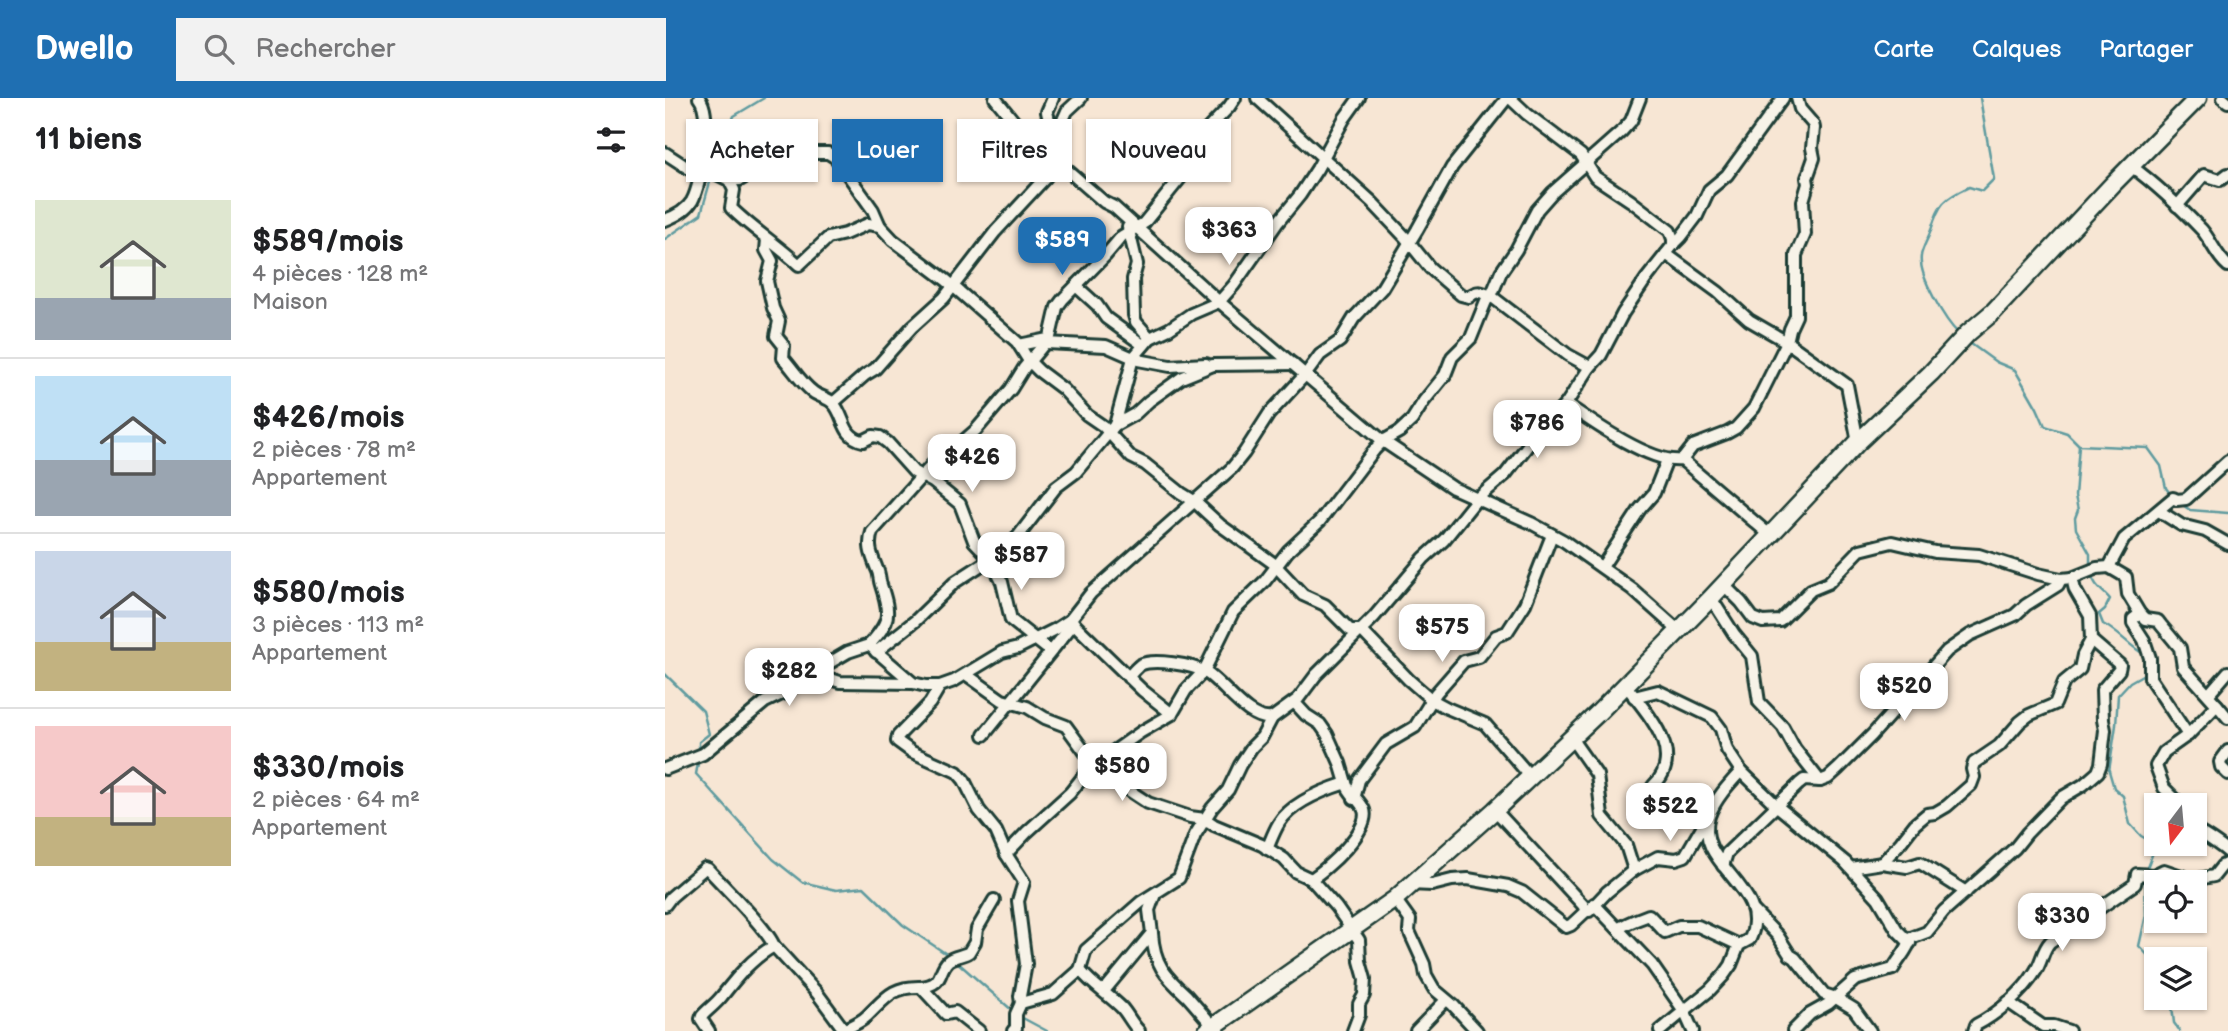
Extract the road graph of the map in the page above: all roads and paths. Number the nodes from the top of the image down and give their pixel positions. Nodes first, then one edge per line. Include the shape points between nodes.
1 (699, 98) edge
2 (995, 98) edge
3 (1053, 98) edge
4 (1081, 98) edge
5 (1235, 98) edge
6 (1257, 98) edge
7 (1359, 98) edge
8 (1509, 98) edge
9 (1640, 98) edge
10 (1797, 98) edge
11 (2199, 98) edge
12 (2223, 98) edge
13 (1780, 99) edge
14 (2228, 102) edge
15 (704, 119) edge
16 (1012, 119) edge
17 (1049, 119) edge
18 (1063, 119) edge
19 (665, 153) edge
20 (818, 153) edge
21 (1323, 158) junction
22 (1586, 163) junction
23 (2131, 166) junction
24 (686, 167) edge
25 (2228, 174) edge
26 (1072, 175) edge
27 (698, 182) edge
28 (730, 182) edge
29 (1041, 182) edge
30 (2177, 206) junction
31 (665, 220) edge
32 (880, 226) junction
33 (1137, 228) junction
34 (767, 240) junction
35 (1409, 242) junction
36 (1669, 250) junction
37 (2228, 266) edge
38 (1076, 286) junction
39 (953, 287) junction
40 (1491, 296) junction
41 (1219, 302) junction
42 (1047, 341) junction
43 (1147, 342) junction
44 (1787, 342) junction
45 (1019, 345) junction
46 (1133, 358) junction
47 (1029, 361) junction
48 (1293, 364) junction
49 (1213, 365) junction
50 (1590, 367) junction
51 (1306, 374) junction
52 (833, 403) junction
53 (1566, 404) junction
54 (1112, 429) junction
55 (1383, 441) junction
56 (1858, 442) junction
57 (1667, 460) junction
58 (1682, 460) junction
59 (2228, 461) edge
60 (920, 477) junction
61 (1476, 500) junction
62 (1193, 501) junction
63 (2159, 511) junction
64 (1552, 535) junction
65 (1771, 536) junction
66 (2228, 544) edge
67 (990, 558) junction
68 (1602, 567) junction
69 (2109, 567) junction
70 (1277, 568) junction
71 (2067, 578) junction
72 (1724, 585) junction
73 (1711, 598) junction
74 (2140, 614) junction
75 (1072, 622) junction
76 (1361, 630) junction
77 (1679, 631) junction
78 (1035, 638) junction
79 (2091, 640) junction
80 (873, 649) junction
81 (1050, 651) junction
82 (1204, 671) junction
83 (2228, 672) edge
84 (813, 673) junction
85 (967, 675) junction
86 (1128, 677) junction
87 (913, 683) junction
88 (940, 686) junction
89 (1630, 691) junction
90 (2209, 694) junction
91 (1432, 700) junction
92 (1008, 703) junction
93 (1295, 703) junction
94 (2217, 705) junction
95 (1172, 714) junction
96 (1272, 718) junction
97 (2228, 718) edge
98 (984, 735) dead end
99 (2188, 735) junction
100 (1571, 738) junction
101 (2228, 751) edge
102 (1096, 765) junction
103 (665, 769) edge
104 (1741, 771) junction
105 (2228, 774) edge
106 (1530, 776) junction
107 (1820, 781) junction
108 (1346, 783) junction
109 (1653, 786) dead end
110 (2169, 793) edge
111 (1354, 799) junction
112 (1777, 806) junction
113 (1495, 810) junction
114 (1710, 815) junction
115 (1205, 819) junction
116 (2207, 839) edge
117 (1736, 843) junction
118 (1267, 849) junction
119 (1712, 849) junction
120 (2228, 852) edge
121 (1006, 854) junction
122 (1882, 863) junction
123 (2228, 863) edge
124 (1723, 866) junction
125 (1851, 868) junction
126 (1634, 870) junction
127 (1311, 879) junction
128 (1410, 884) junction
129 (1966, 892) junction
130 (1155, 894) junction
131 (667, 897) edge
132 (994, 900) dead end
133 (1395, 900) junction
134 (1590, 907) junction
135 (1754, 911) junction
136 (1353, 929) junction
137 (1618, 929) junction
138 (1152, 933) junction
139 (1910, 943) junction
140 (774, 946) junction
141 (1739, 946) junction
142 (1080, 971) junction
143 (921, 987) junction
144 (1104, 991) junction
145 (1836, 998) junction
146 (1446, 1000) junction
147 (2008, 1002) junction
148 (1021, 1003) junction
149 (1684, 1011) junction
150 (1215, 1028) edge
151 (1797, 1030) edge
152 (709, 1031) edge
153 (843, 1031) edge
154 (979, 1031) edge
155 (1013, 1031) edge
156 (1139, 1031) edge
157 (1353, 1031) edge
158 (1416, 1031) edge
159 (1477, 1031) edge
160 (1660, 1031) edge
161 (1692, 1031) edge
162 (1870, 1031) edge
163 (1974, 1031) edge
164 (2069, 1031) edge

1 - 15 street
2 - 16 street
3 - 17 street
4 - 18 street
5 - 33 street via 1202,135 1182,176
6 - 21 street
7 - 21 street
8 - 22 street
8 - 35 street via 1457,159
9 - 22 street via 1628,124
10 - 44 street via 1814,125 1814,158 1803,201 1805,234 1796,255 1797,313
11 - 23 highway
12 - 14 street
13 - 36 street
19 - 24 street
20 - 32 street via 836,158
21 - 35 street
21 - 41 street via 1243,275
22 - 36 street via 1595,177 1669,232 1673,239
22 - 40 street via 1537,210
23 - 30 street
23 - 56 highway via 1993,312
25 - 30 street via 2220,180 2204,175
26 - 33 street
27 - 31 street via 690,204
28 - 34 street via 734,190 731,208
29 - 39 street
30 - 37 street
32 - 34 street via 868,225 828,238 800,265
32 - 39 street via 902,249
33 - 38 street via 1118,239
33 - 41 street
33 - 43 street via 1132,246 1137,264 1134,315
34 - 52 street via 772,261 767,281 779,321 776,336 784,346 782,356 808,388
35 - 40 street via 1461,295 1481,292
35 - 51 street via 1382,288 1340,341 1319,355
36 - 44 street via 1749,320
36 - 50 street
38 - 42 street via 1057,307
38 - 43 street via 1107,317
39 - 45 street
39 - 52 street via 875,369
40 - 50 street
40 - 55 street via 1471,338 1452,357 1445,375 1412,420
41 - 43 street
41 - 48 street
42 - 45 street
42 - 46 street via 1106,346
42 - 47 street
43 - 46 street
44 - 56 street via 1847,386
44 - 58 street via 1751,411 1736,428 1693,446
45 - 47 street
46 - 49 street via 1170,366
46 - 54 street
47 - 54 street via 1087,415
47 - 60 street via 976,430
48 - 49 street
48 - 51 street
49 - 54 street via 1181,378
50 - 53 street
51 - 55 street
51 - 62 street via 1269,414 1232,468
52 - 60 street via 854,438 863,442 880,437
53 - 57 street via 1608,432
53 - 61 street via 1505,475
54 - 62 street via 1132,457
54 - 67 street via 1076,472 1056,487 1006,550
55 - 61 street
55 - 70 street
56 - 65 highway
57 - 58 street
57 - 68 street via 1654,494
58 - 65 street
59 - 63 street via 2186,499 2173,498
60 - 67 street via 960,504 974,541
60 - 80 street via 869,540 889,608
61 - 64 street
61 - 76 street
62 - 70 street
62 - 75 street via 1091,593
63 - 66 street
63 - 69 street via 2124,539
64 - 68 street
64 - 91 street via 1525,604 1507,632 1496,636 1479,656 1464,661
65 - 72 highway
67 - 78 street via 1011,620
67 - 80 street via 955,582 915,621
68 - 77 street
69 - 71 street
69 - 74 street via 2126,577 2128,594
70 - 76 street via 1303,595 1325,605 1350,630
70 - 82 street via 1233,612
71 - 72 street via 1979,555 1935,552 1892,542 1860,550 1780,621 1753,618
71 - 79 street via 2090,616
71 - 107 street via 2015,615 1947,651 1852,755
72 - 73 highway
73 - 77 highway
73 - 107 street via 1752,656 1759,702 1783,727
74 - 90 street via 2158,621 2180,648 2183,667
74 - 99 street via 2132,621 2150,659 2150,678
75 - 78 street
75 - 81 street
75 - 86 street
76 - 91 street
76 - 93 street
77 - 89 highway
78 - 81 street
78 - 85 street
79 - 122 street via 2080,669 2064,682 2056,704 2029,715 1975,763 1971,785 1947,806 1915,824
79 - 129 street via 2120,665 2102,690 2105,730 2100,769 2061,798
80 - 84 street via 848,652
80 - 87 street
81 - 92 street
82 - 86 street via 1154,663 1140,666
82 - 95 street
82 - 96 street via 1262,718
83 - 90 street
84 - 87 street via 840,682
84 - 103 street via 765,702 703,754
85 - 88 street
85 - 92 street
86 - 95 street
87 - 88 street
88 - 121 street via 897,741 957,772
89 - 100 highway
89 - 104 street via 1658,691 1709,715
89 - 109 street via 1666,750 1663,774
90 - 94 street
91 - 106 street via 1485,724
91 - 111 street via 1415,727 1386,744 1359,780
92 - 98 street
92 - 102 street via 1066,726
93 - 96 street
93 - 108 street via 1327,734
94 - 97 street
94 - 99 street
95 - 102 street
96 - 115 street
99 - 110 street via 2162,755 2156,766
100 - 106 highway
100 - 126 street via 1597,775 1602,816 1626,845
101 - 105 street via 2220,762
102 - 115 street via 1148,803
102 - 121 street
104 - 112 street
104 - 114 street
106 - 113 highway
107 - 112 street via 1802,781
108 - 111 street
108 - 118 street via 1293,809 1281,820
111 - 127 street via 1365,813 1363,823 1329,866
112 - 117 street
112 - 125 street
113 - 128 highway
113 - 134 street via 1583,905
114 - 119 street via 1707,831
114 - 126 street via 1685,856 1658,858
115 - 118 street
115 - 130 street via 1179,878
116 - 120 street
117 - 119 street
117 - 124 street
118 - 127 street
119 - 124 street
121 - 148 street via 1024,883 1018,901 1026,964
122 - 125 street
122 - 129 street via 1907,867 1920,863
123 - 147 street via 2214,876 2200,879 2189,880 2164,870 2137,874 2134,884 2050,942 2035,974
124 - 135 street
125 - 139 street
126 - 134 street
127 - 136 street
128 - 133 highway
128 - 134 street via 1468,879 1508,886 1566,927
129 - 139 street
130 - 138 street via 1149,910
130 - 142 street via 1086,950
131 - 140 street via 707,868
132 - 143 street via 969,952 949,960 938,980
133 - 136 highway
133 - 146 street via 1410,920 1409,931 1427,979
134 - 137 street
135 - 141 street via 1751,936
135 - 145 street via 1822,992
136 - 150 highway
136 - 157 street via 1360,943 1365,984
137 - 141 street via 1649,915 1665,932 1698,926
137 - 149 street via 1652,965
138 - 144 street
138 - 150 street via 1158,963
139 - 145 street via 1893,969 1859,978
140 - 152 street via 756,957 702,1016
140 - 153 street via 817,993
141 - 149 street via 1724,975
142 - 144 street
142 - 148 street via 1053,994
143 - 153 street via 892,993 862,1021
143 - 154 street via 946,1014 954,1012
144 - 156 street
145 - 151 street via 1810,1014
145 - 162 street via 1857,1012
146 - 158 street
146 - 159 street
147 - 163 street
147 - 164 street via 2043,1026
148 - 155 street
149 - 160 street
149 - 161 street

